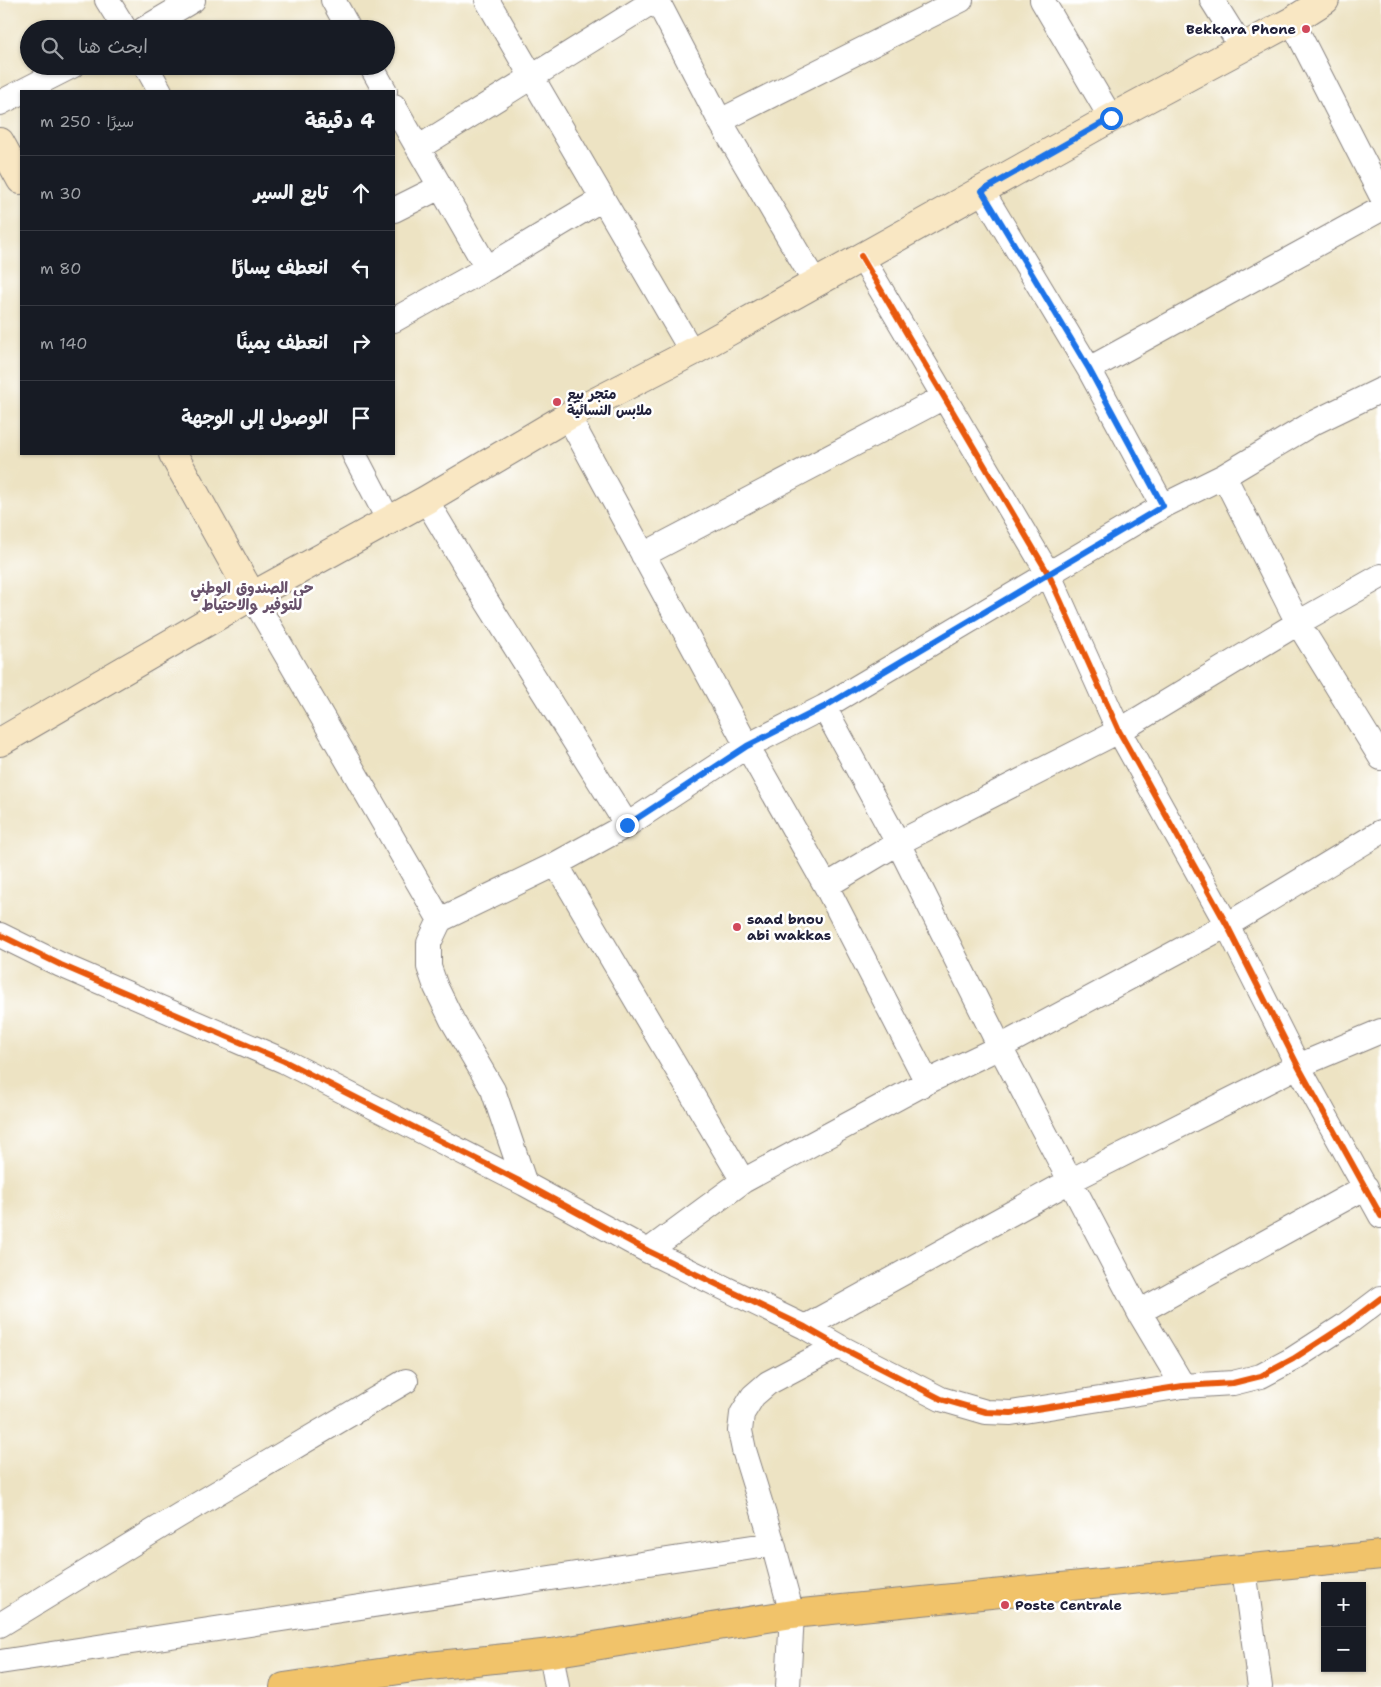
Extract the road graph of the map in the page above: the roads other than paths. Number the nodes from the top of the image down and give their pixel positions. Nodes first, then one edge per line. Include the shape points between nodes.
1 (107, 0) edge
2 (192, 0) edge
3 (333, 0) edge
4 (487, 0) edge
5 (656, 0) edge
6 (961, 0) edge
7 (1042, 0) edge
8 (1212, 0) edge
9 (1325, 0) edge
10 (119, 20) edge
11 (159, 20) edge
12 (344, 20) edge
13 (1292, 21) junction
14 (1242, 48) junction
15 (55, 75) edge
16 (151, 75) edge
17 (376, 75) edge
18 (532, 78) junction
19 (26, 90) edge
20 (159, 90) edge
21 (384, 90) edge
22 (20, 93) edge
23 (0, 103) edge
24 (395, 108) edge
25 (1111, 118) junction
26 (720, 121) junction
27 (0, 142) edge
28 (418, 148) junction
29 (20, 178) edge
30 (440, 187) junction
31 (982, 191) junction
32 (1381, 195) edge
33 (602, 199) junction
34 (1381, 209) edge
35 (395, 210) edge
36 (862, 256) junction
37 (487, 268) junction
38 (816, 284) junction
39 (395, 319) edge
40 (692, 352) junction
41 (1089, 369) junction
42 (1381, 390) edge
43 (944, 397) junction
44 (568, 416) junction
45 (174, 455) edge
46 (355, 455) edge
47 (1224, 476) junction
48 (426, 500) junction
49 (1163, 506) junction
50 (389, 521) junction
51 (643, 554) junction
52 (1049, 574) junction
53 (1381, 576) edge
54 (252, 596) junction
55 (1298, 623) junction
56 (824, 707) junction
57 (1119, 731) junction
58 (0, 742) edge
59 (747, 746) junction
60 (1381, 758) edge
61 (627, 825) junction
62 (1381, 832) edge
63 (898, 843) junction
64 (556, 864) junction
65 (826, 886) junction
66 (440, 920) junction
67 (1227, 925) junction
68 (0, 935) edge
69 (1381, 1031) edge
70 (1000, 1047) junction
71 (1298, 1066) junction
72 (927, 1082) junction
73 (743, 1181) junction
74 (1070, 1181) junction
75 (525, 1184) junction
76 (1366, 1187) junction
77 (1381, 1216) edge
78 (648, 1250) junction
79 (1381, 1298) edge
80 (1139, 1312) junction
81 (805, 1327) junction
82 (838, 1346) junction
83 (406, 1381) dead end
84 (1183, 1386) junction
85 (773, 1544) junction
86 (1381, 1555) edge
87 (1244, 1570) junction
88 (792, 1614) junction
89 (0, 1625) edge
90 (551, 1653) junction
91 (0, 1662) edge
92 (284, 1687) edge
93 (557, 1687) edge
94 (788, 1687) edge
95 (1260, 1687) edge

1 - 10 street
2 - 11 street
3 - 12 street
4 - 18 street
5 - 18 street
5 - 26 street
6 - 26 street
7 - 25 street
8 - 14 street
9 - 13 main road
13 - 14 main road
13 - 32 street
14 - 25 main road
15 - 19 street
16 - 20 street
17 - 21 street
18 - 28 street
18 - 33 street
22 - 23 street
24 - 28 street
25 - 31 main road
26 - 38 street
27 - 29 main road
28 - 30 street
30 - 35 street
30 - 37 street
31 - 36 main road
31 - 41 street
33 - 37 street
33 - 40 street
34 - 41 street
36 - 38 main road
36 - 43 street
37 - 39 street
38 - 40 main road
40 - 44 main road
41 - 49 street
42 - 47 street via 1313,423
43 - 51 street
43 - 52 street
44 - 48 main road
44 - 51 street
45 - 54 main road
46 - 50 street
47 - 49 street
47 - 55 street
48 - 50 main road
48 - 61 street
49 - 52 street
50 - 54 main road
51 - 59 street
52 - 56 street
52 - 57 street
53 - 55 street
54 - 58 main road
54 - 66 street
55 - 57 street
55 - 60 street
56 - 59 street
56 - 63 street
57 - 63 street
57 - 67 street
59 - 61 street
59 - 65 street
61 - 64 street
62 - 67 street
63 - 65 street
63 - 70 street
64 - 66 street
64 - 73 street
65 - 72 street
66 - 75 street via 429,943 429,968 452,1020 494,1090
67 - 70 street
67 - 71 street
68 - 75 street via 61,965 284,1061
69 - 71 street
70 - 72 street
70 - 74 street
71 - 74 street
71 - 76 street
72 - 73 street
73 - 78 street
74 - 80 street
74 - 81 street
75 - 78 street
76 - 77 street
76 - 80 street
78 - 81 street
79 - 84 street via 1344,1326 1261,1376
80 - 84 street
81 - 82 street
82 - 84 street via 941,1399 986,1412 1011,1413
82 - 85 street via 768,1383 753,1396 742,1414 740,1431 744,1450
83 - 89 street
85 - 88 street
85 - 91 street
86 - 87 main road
87 - 88 main road
87 - 95 street
88 - 90 main road
88 - 94 street
90 - 92 main road via 420,1667
90 - 93 street

